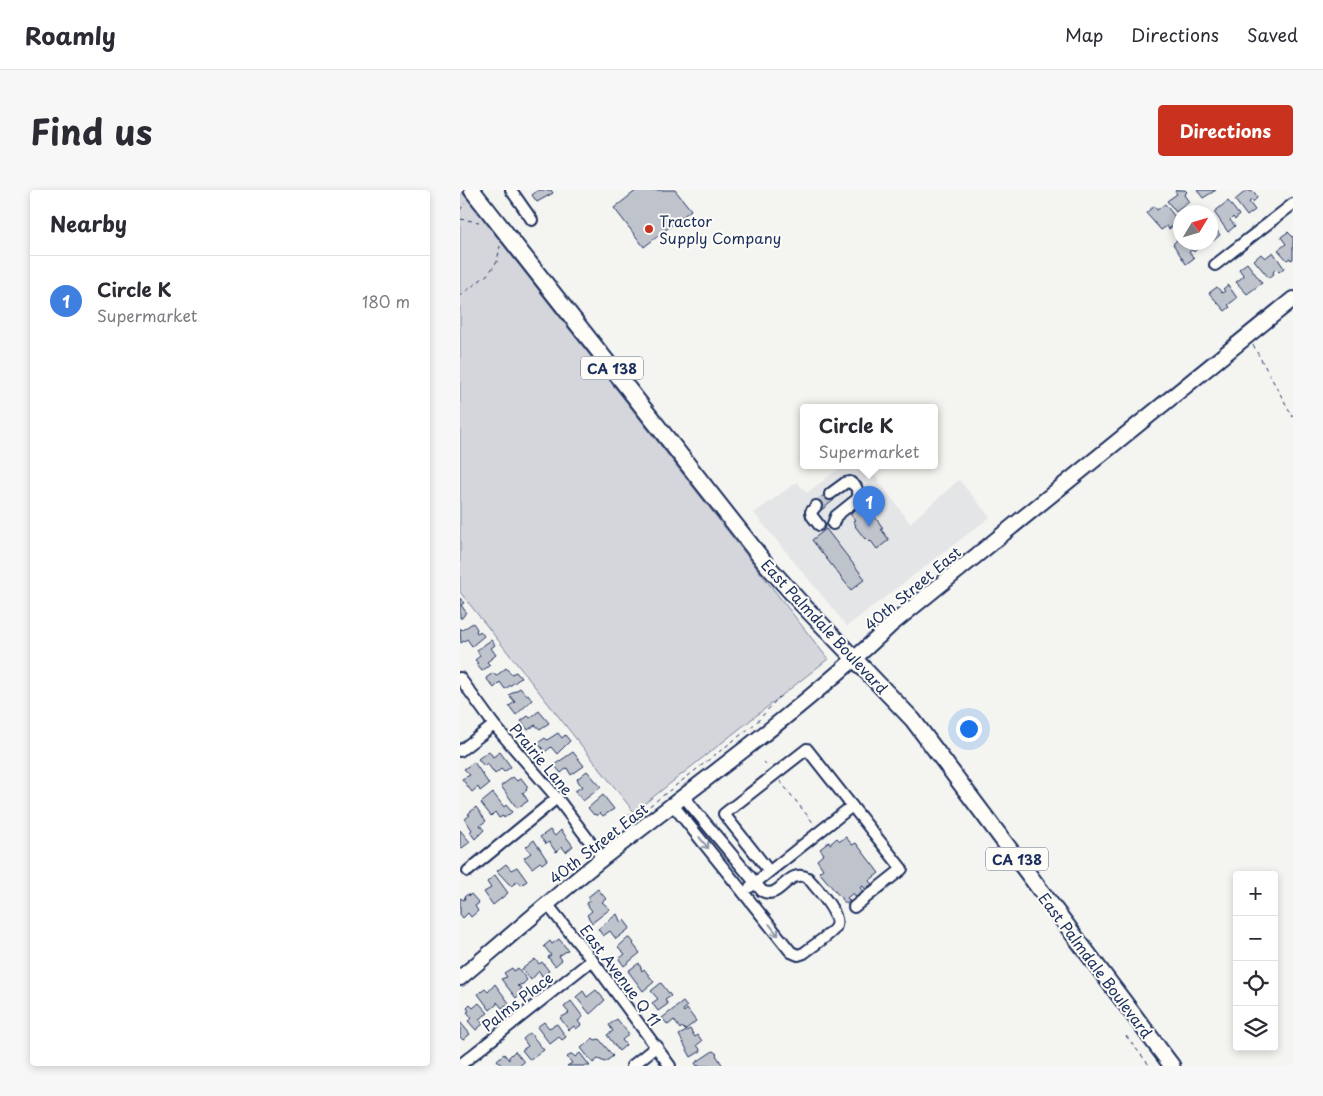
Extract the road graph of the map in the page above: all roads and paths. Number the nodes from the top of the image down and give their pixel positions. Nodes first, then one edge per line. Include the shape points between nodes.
1 (511, 190) edge
2 (468, 196) edge
3 (1293, 204) edge
4 (460, 210) edge
5 (460, 219) edge
6 (532, 220) dead end
7 (479, 222) dead end
8 (503, 229) junction
9 (1215, 265) dead end
10 (460, 296) edge
11 (1293, 299) edge
12 (1248, 336) junction
13 (1293, 417) edge
14 (830, 494) tunnel mouth
15 (816, 506) dead end
16 (832, 524) dead end
17 (819, 525) dead end
18 (855, 659) junction
19 (460, 678) edge
20 (780, 698) dead end
21 (494, 725) junction
22 (460, 751) edge
23 (763, 761) dead end
24 (774, 775) junction
25 (557, 798) junction
26 (678, 801) junction
27 (852, 806) junction
28 (629, 814) dead end
29 (820, 831) junction
30 (603, 859) junction
31 (468, 871) dead end
32 (769, 872) junction
33 (754, 884) junction
34 (743, 892) junction
35 (547, 904) junction
36 (854, 907) dead end
37 (592, 960) junction
38 (460, 978) edge
39 (1126, 1036) dead end
40 (657, 1046) junction
41 (460, 1065) edge
42 (632, 1066) edge
43 (670, 1066) edge
44 (1150, 1066) edge
45 (1172, 1066) edge

1 - 6 street
2 - 4 path
2 - 8 highway, East Palmdale Boulevard / CA 138
3 - 9 street
5 - 7 path
8 - 10 path via 497,262 488,274
8 - 18 highway, East Palmdale Boulevard / CA 138 via 766,564
11 - 12 main road, 40th Street East
12 - 13 path
12 - 18 main road, 40th Street East via 892,624
14 - 16 street via 850,482 859,495 836,516
15 - 17 street via 811,512
18 - 26 main road, 40th Street East
18 - 45 highway, East Palmdale Boulevard / CA 138 via 912,720
19 - 21 street, Prairie Lane
20 - 28 path via 756,722 638,815
21 - 22 street
21 - 25 street, Prairie Lane
23 - 24 path
24 - 27 street via 807,749
24 - 29 path
24 - 32 street via 724,814
25 - 30 street, Prairie Lane
25 - 31 street
26 - 30 main road, 40th Street East
26 - 33 street
26 -> 34 street
27 - 29 street
27 - 36 street via 902,869
29 - 32 street
30 - 35 main road, 40th Street East
32 - 33 street
33 - 34 street
34 -> 33 street via 791,952 798,955 835,928 835,913 808,878 795,876 767,894
35 - 37 street, East Avenue Q 11
35 - 38 main road, 40th Street East
37 - 40 street, East Avenue Q 11
37 - 41 street, Palms Place
39 - 44 path
40 - 42 street
40 - 43 street, East Avenue Q 11

